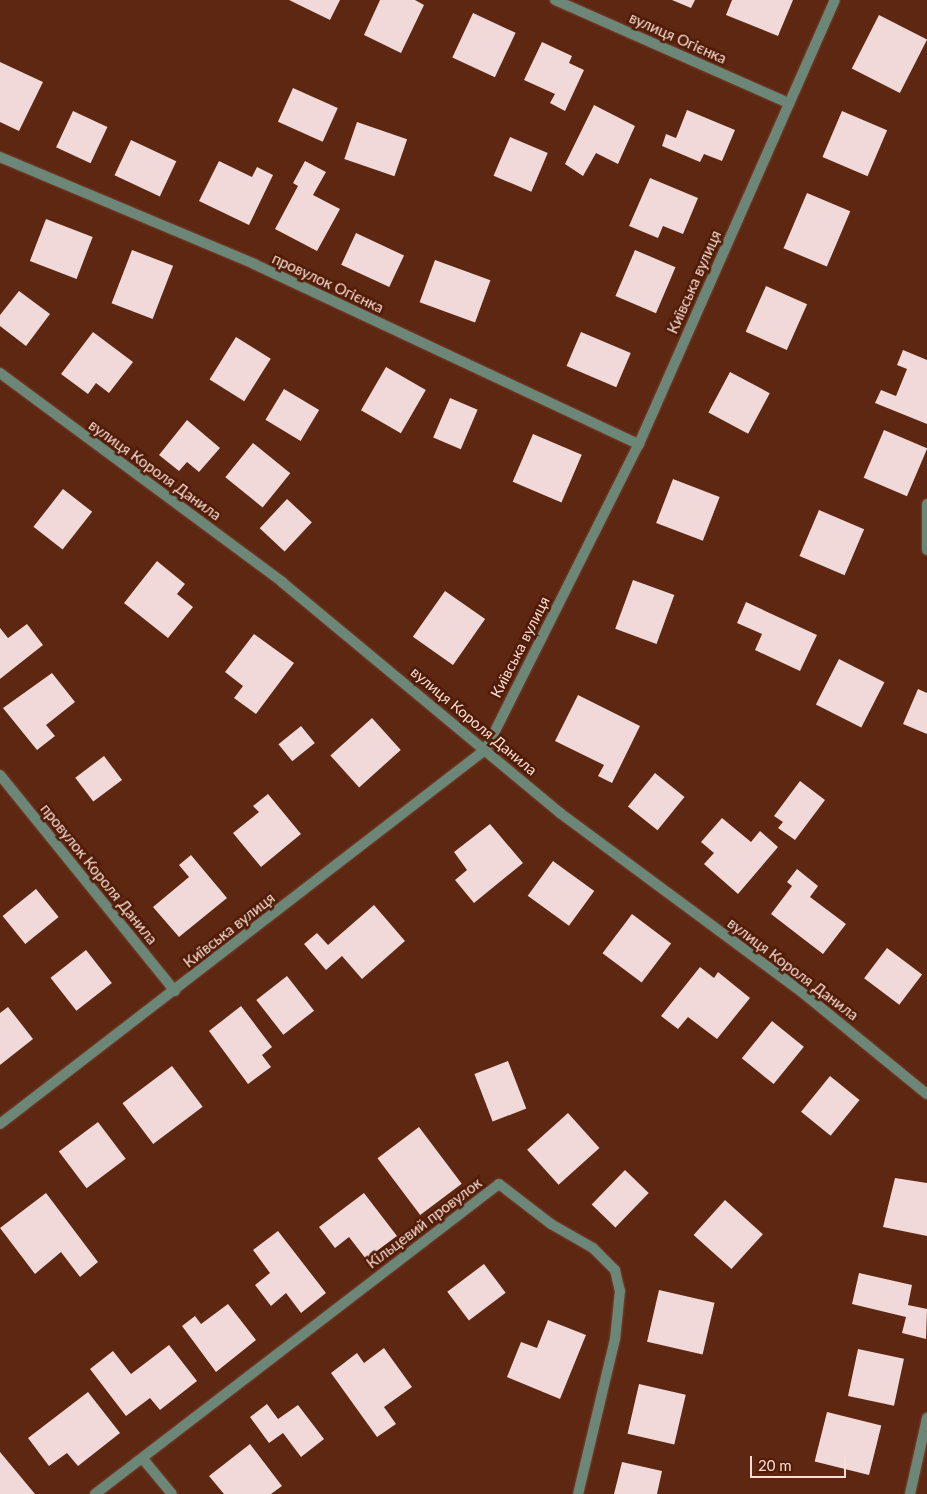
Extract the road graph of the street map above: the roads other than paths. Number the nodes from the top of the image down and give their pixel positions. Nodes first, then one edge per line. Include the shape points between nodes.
1 (555, 0) edge
2 (836, 0) edge
3 (788, 103) junction
4 (0, 157) edge
5 (0, 374) edge
6 (639, 444) junction
7 (927, 504) edge
8 (927, 550) edge
9 (486, 749) junction
10 (0, 775) edge
11 (175, 991) junction
12 (927, 1094) edge
13 (0, 1124) edge
14 (927, 1418) edge
15 (143, 1459) junction
16 (95, 1494) edge
17 (172, 1494) edge
18 (578, 1494) edge
19 (910, 1494) edge

1 - 3 street, вулиця Огієнка
2 - 3 street, Київська вулиця
3 - 6 street, Київська вулиця
4 - 6 street, провулок Огієнка via 254,264
5 - 9 street, вулиця Короля Данила via 282,582
6 - 9 street, Київська вулиця
7 - 8 street
9 - 11 street, Київська вулиця
9 - 12 street, вулиця Короля Данила via 560,813 803,993
10 - 11 street, провулок Короля Данила
11 - 13 street, Київська вулиця
14 - 19 street
15 - 16 street, Кільцевий провулок
15 - 17 street
15 - 18 street, Кільцевий провулок via 499,1184 551,1224 592,1248 615,1270 620,1291 615,1339

